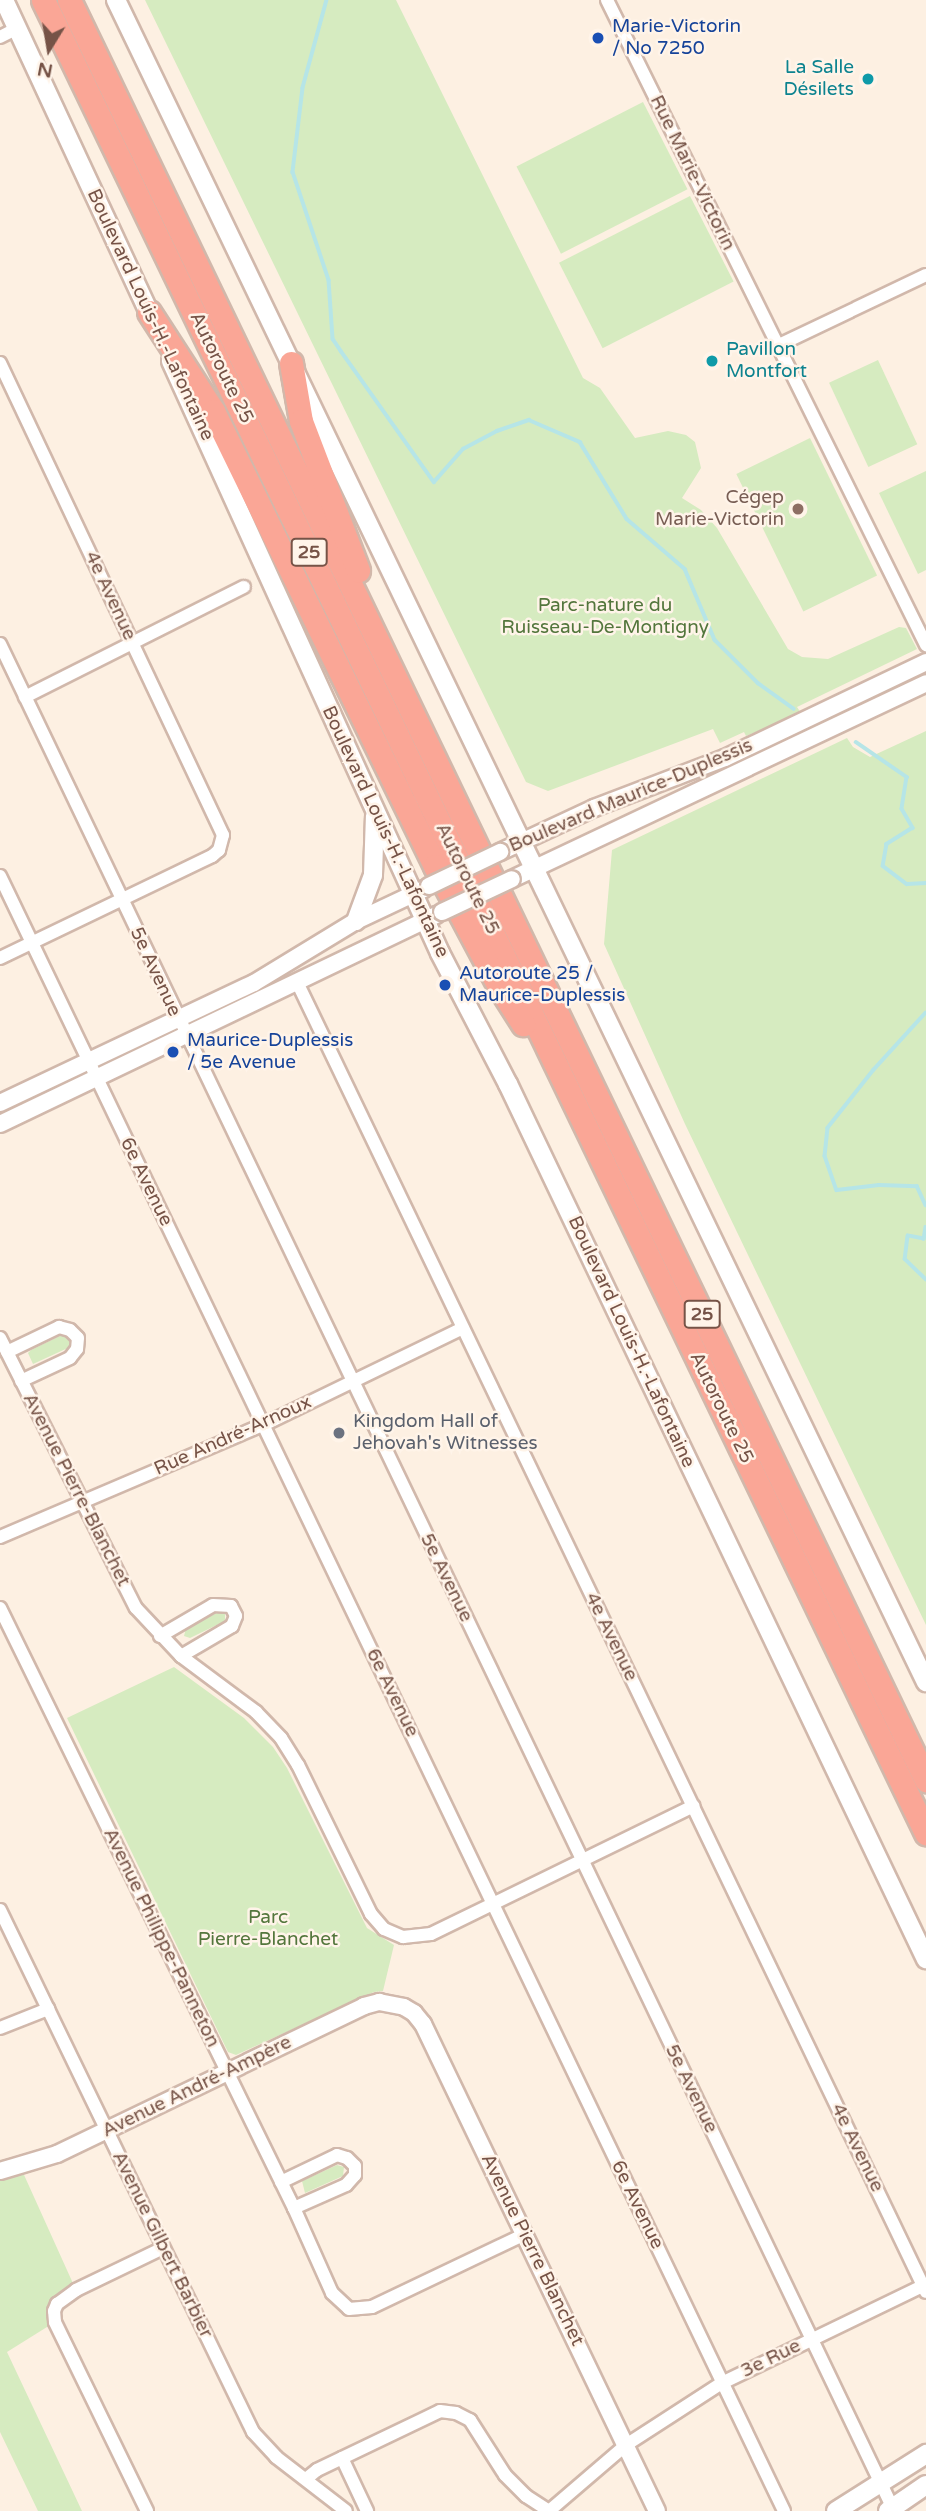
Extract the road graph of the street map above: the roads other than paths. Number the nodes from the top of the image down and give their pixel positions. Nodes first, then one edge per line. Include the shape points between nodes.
1 (4, 0) edge
2 (43, 0) edge
3 (69, 0) edge
4 (116, 0) edge
5 (607, 0) edge
6 (18, 28) junction
7 (0, 37) edge
8 (926, 275) edge
9 (149, 312) junction
10 (777, 346) junction
11 (291, 363) junction
12 (1, 368) edge
13 (244, 587) dead end
14 (132, 642) junction
15 (0, 644) edge
16 (926, 645) edge
17 (926, 662) edge
18 (394, 676) junction
19 (926, 683) edge
20 (25, 697) junction
21 (375, 812) junction
22 (521, 842) junction
23 (534, 868) junction
24 (0, 876) edge
25 (412, 894) junction
26 (121, 901) junction
27 (425, 920) junction
28 (356, 921) junction
29 (32, 943) junction
30 (0, 958) edge
31 (297, 982) junction
32 (177, 1019) junction
33 (186, 1036) junction
34 (89, 1061) junction
35 (97, 1078) junction
36 (0, 1103) edge
37 (575, 1104) junction
38 (0, 1124) edge
39 (463, 1328) junction
40 (0, 1338) edge
41 (7, 1352) junction
42 (22, 1381) junction
43 (352, 1382) junction
44 (263, 1425) junction
45 (81, 1500) junction
46 (0, 1537) edge
47 (0, 1608) edge
48 (160, 1636) junction
49 (181, 1656) junction
50 (926, 1682) edge
51 (926, 1780) edge
52 (693, 1807) junction
53 (926, 1833) edge
54 (582, 1861) junction
55 (492, 1903) junction
56 (0, 1910) edge
57 (926, 1959) edge
58 (393, 2003) joint
59 (48, 2009) junction
60 (0, 2028) edge
61 (226, 2073) junction
62 (107, 2130) junction
63 (0, 2171) edge
64 (281, 2182) junction
65 (294, 2208) junction
66 (525, 2234) junction
67 (163, 2248) junction
68 (925, 2289) edge
69 (811, 2340) junction
70 (722, 2383) junction
71 (626, 2445) junction
72 (926, 2454) edge
73 (342, 2458) junction
74 (306, 2479) junction
75 (880, 2481) junction
76 (926, 2485) edge
77 (892, 2510) edge
78 (147, 2511) edge
79 (346, 2511) edge
80 (367, 2511) edge
81 (549, 2511) edge
82 (657, 2511) edge
83 (784, 2511) edge
84 (836, 2511) edge

1 - 6 main road, Boulevard Louis-H.-Lafontaine
2 - 37 highway, Autoroute 25 / 25
3 - 18 highway, Autoroute 25 / 25
4 - 11 main road
5 - 10 street, Rue Marie-Victorin
6 - 7 street
6 - 9 main road, Boulevard Louis-H.-Lafontaine
8 - 10 street
9 - 21 main road, Boulevard Louis-H.-Lafontaine
9 - 37 highway via 213,411 478,949
10 - 16 street, Rue Marie-Victorin
11 - 18 highway via 301,421
11 - 22 main road
12 - 14 street, 4e Avenue
13 - 14 street
14 - 20 street
14 - 26 street, 4e Avenue via 221,828 222,844 212,856
15 - 20 street, 5e Avenue
17 - 22 street, Boulevard Maurice-Duplessis via 725,758 594,808
18 - 51 highway, Autoroute 25 / 25
19 - 23 street, Boulevard Maurice-Duplessis
20 - 26 street, 5e Avenue
21 - 25 main road, Boulevard Louis-H.-Lafontaine
21 - 28 main road via 373,875
22 - 23 main road
22 - 25 street, Boulevard Maurice-Duplessis, bridge
23 - 27 street, Boulevard Maurice-Duplessis, bridge
23 - 50 main road
24 - 29 street, 6e Avenue
25 - 27 main road, Boulevard Louis-H.-Lafontaine
25 - 28 street, Boulevard Maurice-Duplessis
26 - 29 street
26 - 32 street, 5e Avenue
27 - 31 street, Boulevard Maurice-Duplessis
27 - 57 main road, Boulevard Louis-H.-Lafontaine via 508,1084
28 - 32 street, Boulevard Maurice-Duplessis via 254,983
29 - 30 street
29 - 34 street, 6e Avenue
31 - 33 street, Boulevard Maurice-Duplessis
31 - 39 street, 4e Avenue
32 - 33 street, 5e Avenue
32 - 34 street, Boulevard Maurice-Duplessis
33 - 35 street, Boulevard Maurice-Duplessis
33 - 43 street, 5e Avenue
34 - 35 street, 6e Avenue
34 - 36 street, Boulevard Maurice-Duplessis
35 - 38 street, Boulevard Maurice-Duplessis
35 - 44 street, 6e Avenue
37 - 53 highway, Autoroute 25 / 25
39 - 43 street, Rue André-Arnoux
39 - 52 street, 4e Avenue
40 - 41 street, Avenue Pierre-Blanchet
41 - 42 street, Avenue Pierre-Blanchet
41 - 42 street via 59,1327 70,1329 78,1338 70,1358
42 - 45 street, Avenue Pierre-Blanchet
43 - 44 street, Rue André-Arnoux
43 - 54 street, 5e Avenue
44 - 45 street, Rue André-Arnoux
44 - 55 street, 6e Avenue
45 - 46 street, Rue André-Arnoux
45 - 48 street, Avenue Pierre-Blanchet via 129,1596
47 - 61 street, Avenue Philippe-Panneton
48 - 49 street, Avenue Pierre-Blanchet
48 - 49 street via 213,1605 231,1606 236,1616 232,1626
49 - 55 street, Avenue Pierre-Blanchet via 256,1712 281,1738 371,1914 384,1929 413,1937 431,1934
52 - 54 street
52 - 68 street, 4e Avenue
54 - 55 street
54 - 69 street, 5e Avenue
55 - 70 street, 6e Avenue
56 - 59 street, Avenue Gilbert Barbier
58 - 61 street, Avenue André-Ampère via 364,2006
58 - 66 street, Avenue Pierre Blanchet via 414,2013 422,2024
59 - 60 street
59 - 62 street, Avenue Gilbert Barbier
61 - 62 street, Avenue André-Ampère
61 - 64 street, Avenue Philippe-Panneton
62 - 63 street, Avenue André-Ampère via 57,2154
62 - 67 street, Avenue Gilbert Barbier
64 - 65 street, Avenue Philippe-Panneton
64 - 65 street via 337,2155 355,2166 355,2175 346,2185
65 - 66 street, Avenue Philippe-Panneton via 332,2293 343,2305 358,2310
66 - 71 street, Avenue Pierre Blanchet
67 - 74 street, Avenue Gilbert Barbier via 253,2432
67 - 78 street via 76,2290 54,2311 55,2322
68 - 69 street, 3e Rue
69 - 70 street, 3e Rue
69 - 75 street, 5e Avenue
70 - 71 street, 3e Rue
70 - 83 street, 6e Avenue
71 - 81 street, 3e Rue
71 - 82 street, Avenue Pierre Blanchet
72 - 75 main road
73 - 74 street
73 - 80 street
73 - 81 street via 440,2411 456,2413 470,2420 505,2474
74 - 79 street, Avenue Gilbert Barbier
75 - 77 street, 5e Avenue
75 - 84 main road
76 - 77 main road

